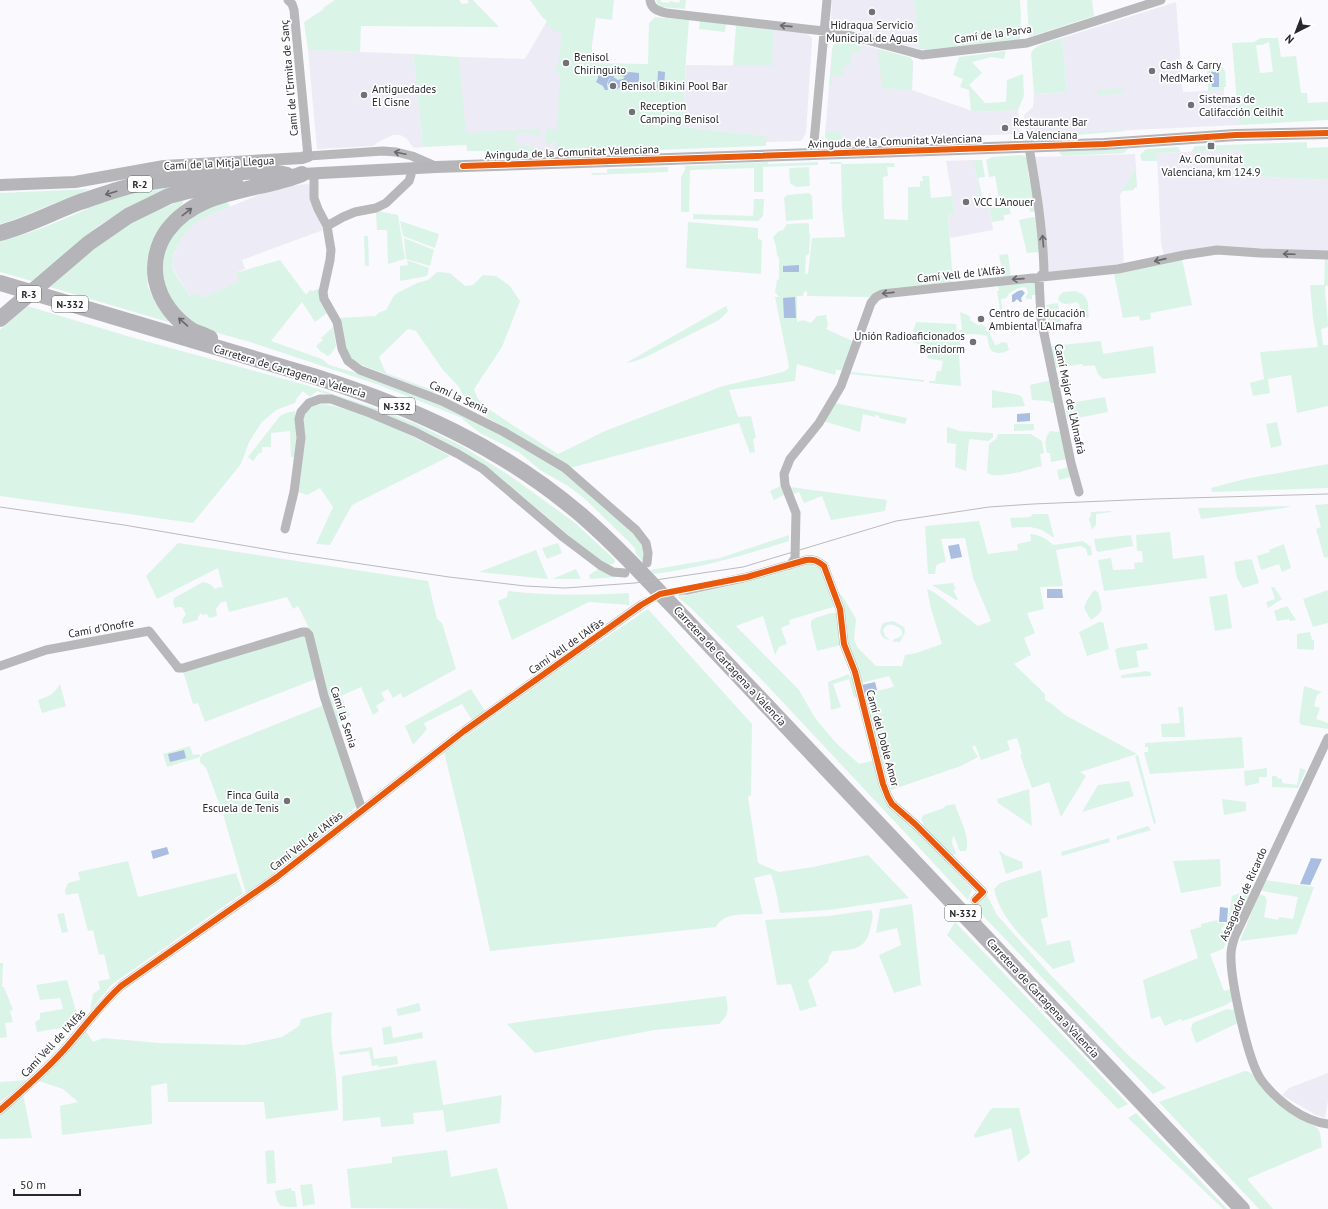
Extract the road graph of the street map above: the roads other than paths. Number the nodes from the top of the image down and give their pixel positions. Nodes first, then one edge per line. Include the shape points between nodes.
1 (288, 0) edge
2 (650, 0) edge
3 (827, 0) edge
4 (1161, 0) edge
5 (825, 31) junction
6 (1328, 134) edge
7 (1029, 146) junction
8 (813, 153) junction
9 (308, 156) junction
10 (436, 167) junction
11 (410, 168) junction
12 (301, 174) junction
13 (0, 185) edge
14 (326, 226) junction
15 (0, 233) edge
16 (1328, 255) edge
17 (1039, 278) junction
18 (0, 283) edge
19 (0, 292) edge
20 (2, 317) edge
21 (140, 325) junction
22 (362, 392) junction
23 (1079, 492) dead end
24 (285, 529) dead end
25 (795, 551) junction
26 (806, 560) junction
27 (647, 563) dead end
28 (790, 565) junction
29 (625, 573) dead end
30 (687, 590) tunnel mouth
31 (641, 604) tunnel mouth
32 (306, 632) joint
33 (0, 666) edge
34 (1328, 738) edge
35 (362, 810) junction
36 (975, 900) dead end
37 (0, 1110) edge
38 (1328, 1124) edge
39 (1242, 1209) edge

1 - 9 street, Camí de l'Ermita de Sanç via 294,10
5 -> 2 street, Camí de la Parva via 666,12 656,10
3 - 5 street
4 - 5 street, Camí de la Parva via 1027,43 922,56 841,33
5 - 8 street
6 - 7 main road, Avinguda de la Comunitat Valenciana via 1236,135
7 - 8 main road, Avinguda de la Comunitat Valenciana
17 -> 7 street, Camí Major de L'Almafrà via 1044,272 1043,246
8 - 10 main road, Avinguda de la Comunitat Valenciana
10 -> 9 street, Camí de la Mitja Llegua via 396,152
9 - 13 main road, Camí de la Mitja Llegua via 164,166 75,182
10 - 11 main road, Avinguda de la Comunitat Valenciana
11 - 12 main road, Avinguda de la Comunitat Valenciana
11 - 14 street via 409,181 386,203 343,216
12 - 14 street, Camí la Senia
12 -> 15 highway, R-2 via 260,171 167,179 80,202
12 - 20 highway, R-3 via 241,181 184,192 155,202 107,229
22 -> 12 highway via 316,370 211,338 193,330 166,305 157,284 155,274 159,246 168,229 186,212 219,196
14 - 27 street, Camí la Senia via 331,250 324,299 336,322 342,349 348,361 360,370 442,401 504,432 565,468 636,530 646,543
16 -> 17 street, Camí Vell de l'Alfàs via 1218,250 1185,254 1118,269
17 - 23 street, Camí Major de L'Almafrà via 1041,319
17 -> 25 street, Camí Vell de l'Alfàs via 882,294 876,297 871,303 841,386 819,423 788,463 784,474 785,485 796,513
18 - 21 highway, Carretera de Cartagena a Valencia / N-332
19 - 21 highway via 72,313
21 - 22 highway, Carretera de Cartagena a Valencia / N-332
22 - 39 highway, Carretera de Cartagena a Valencia / N-332 via 432,420 496,454 561,499 599,531
24 - 29 street via 295,485 301,438 301,412 309,403 330,399 415,432 458,454 483,469 600,565 613,572
25 - 26 street via 799,557
25 - 28 street, Camí Vell de l'Alfàs
26 - 28 street
26 - 36 street, Camí del Doble Amor via 812,559 824,566 840,609 844,644 855,672 888,797 892,804 982,892
28 - 30 street
31 - 35 street, Camí Vell de l'Alfàs via 464,731
32 - 33 street, Camí d'Onofre via 183,668 178,668 149,632 46,650
32 - 35 street, Camí la Senia via 309,635 324,696
34 - 38 street, Assagador de Ricardo via 1235,936 1231,952 1242,1021 1253,1064 1262,1081 1292,1109 1307,1118
35 - 37 street, Camí Vell de l'Alfàs via 277,877 121,986 33,1082

